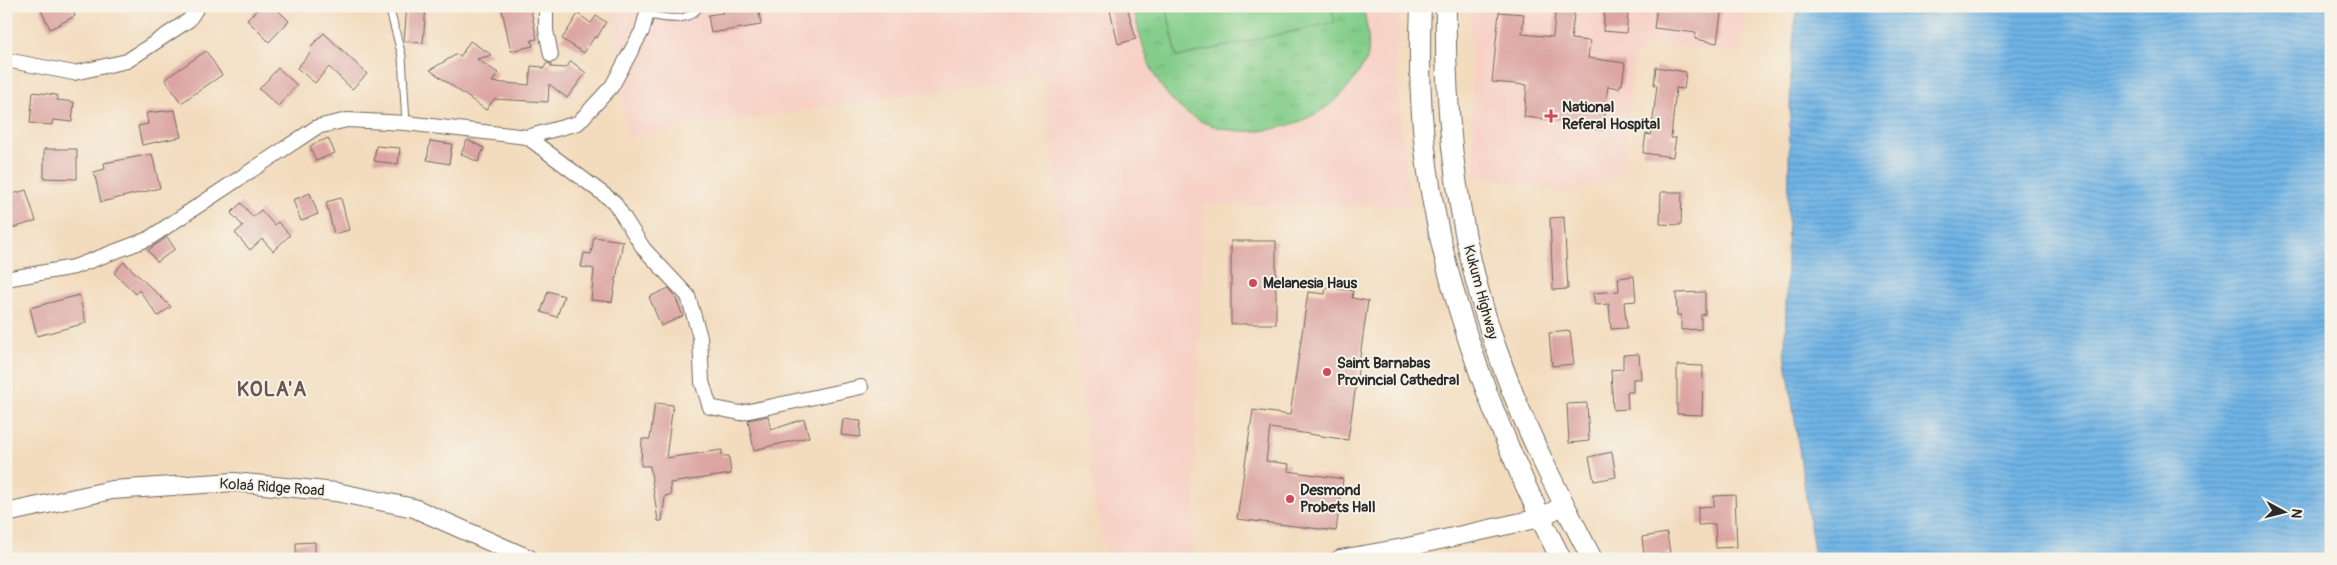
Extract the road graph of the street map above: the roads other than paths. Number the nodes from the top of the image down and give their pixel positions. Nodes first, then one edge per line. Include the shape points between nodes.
1 (198, 6) edge
2 (392, 6) edge
3 (546, 6) edge
4 (700, 6) edge
5 (1421, 6) edge
6 (1446, 6) edge
7 (649, 11) edge
8 (551, 55) dead end
9 (6, 60) edge
10 (406, 123) junction
11 (527, 137) junction
12 (6, 279) edge
13 (861, 387) dead end
14 (1564, 505) junction
15 (6, 513) edge
16 (1540, 518) junction
17 (529, 559) edge
18 (1340, 559) edge
19 (1561, 559) edge
20 (1592, 559) edge

1 - 9 street via 189,20 127,61 74,73
2 - 10 lane via 391,14 402,56
3 - 8 street
4 - 7 lane via 686,18
5 - 16 main road, Kukum Highway via 1420,77 1426,158 1444,257 1475,360 1523,484
6 - 14 main road, Kukum Highway via 1448,126 1469,251 1503,369
7 - 11 street via 642,31 612,86 578,124
10 - 11 street
10 - 12 street via 347,120 317,127 148,239 74,267
11 - 13 street via 614,202 644,249 688,296 700,337 702,382 710,407 740,413
14 - 16 street
14 - 20 main road, Kukum Highway
15 - 17 street, Kolaá Ridge Road via 112,490 234,482 336,492 414,508
16 - 18 street
16 - 19 main road, Kukum Highway

